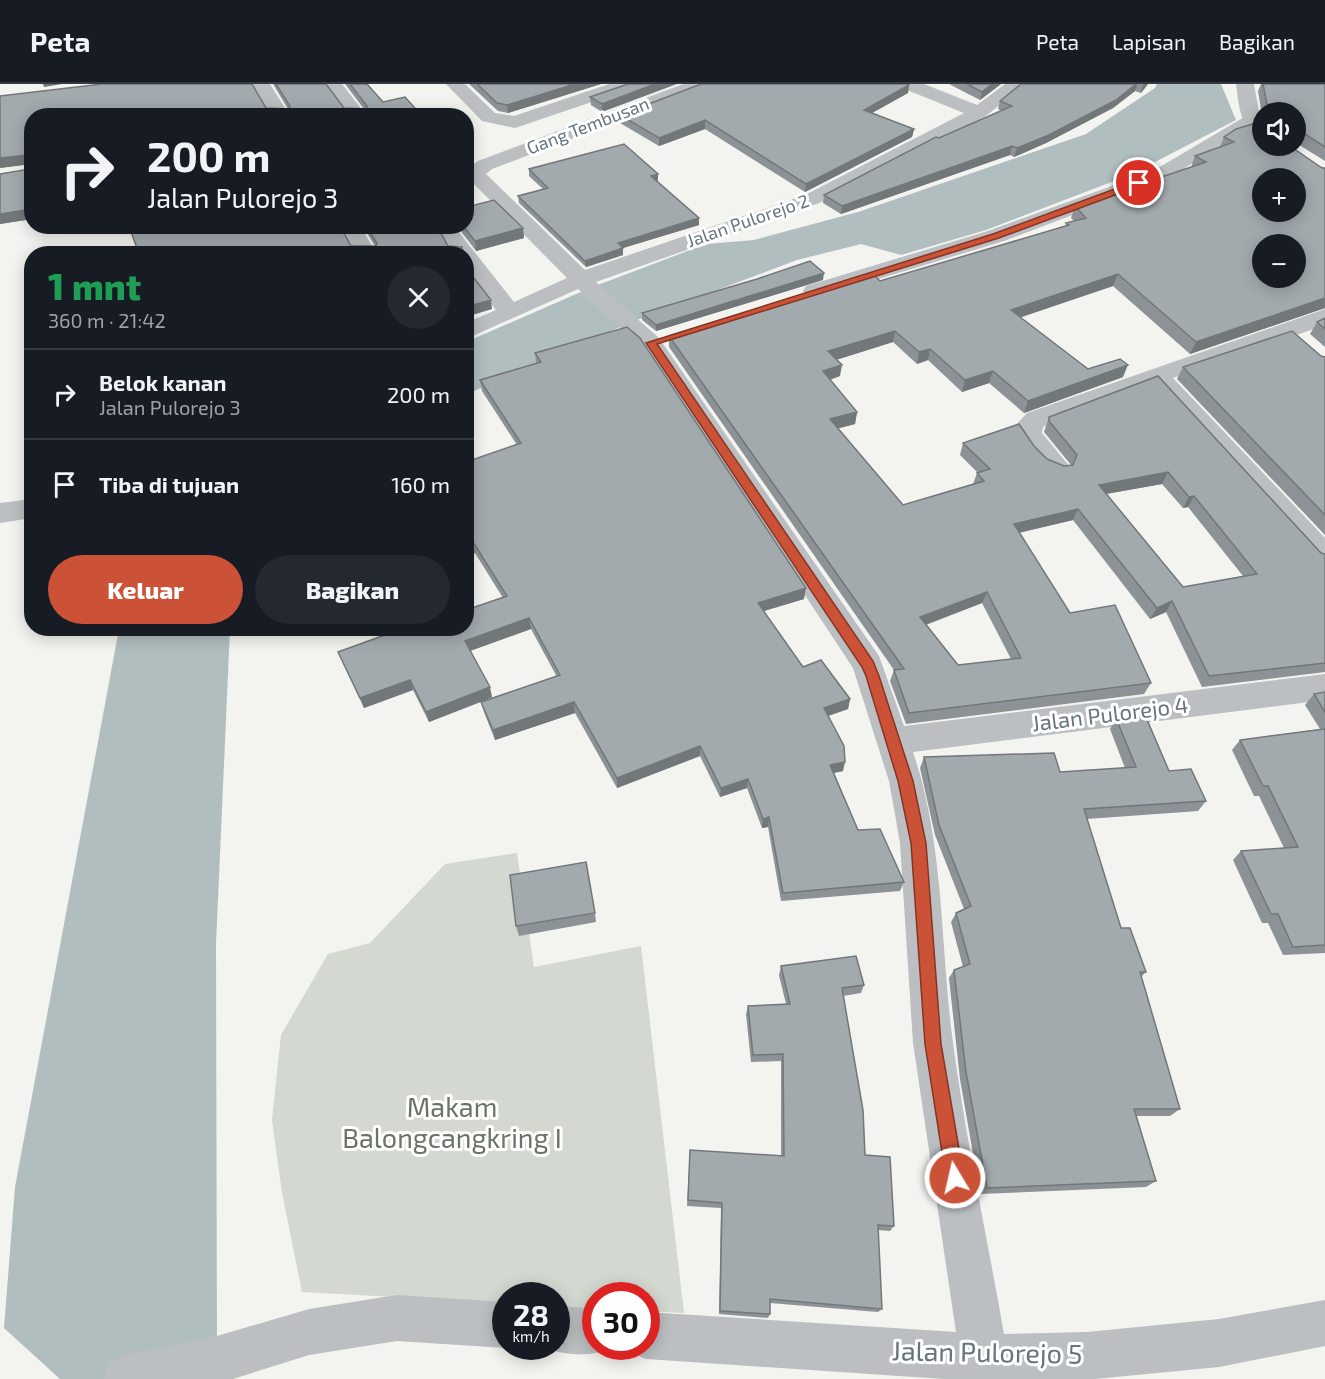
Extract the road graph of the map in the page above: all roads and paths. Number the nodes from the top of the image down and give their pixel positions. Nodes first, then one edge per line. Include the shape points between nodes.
1 (261, 84) edge
2 (333, 84) edge
3 (455, 84) edge
4 (627, 84) edge
5 (699, 84) edge
6 (908, 84) edge
7 (1016, 84) edge
8 (1245, 84) edge
9 (599, 88) edge
10 (276, 108) edge
11 (352, 108) edge
12 (1252, 108) edge
13 (979, 111) junction
14 (1252, 128) edge
15 (474, 266) edge
16 (586, 284) junction
17 (794, 298) edge
18 (510, 312) junction
19 (1325, 316) edge
20 (474, 328) edge
21 (1157, 375) junction
22 (1058, 468) edge
23 (24, 509) edge
24 (0, 513) edge
25 (1325, 556) edge
26 (1325, 687) edge
27 (894, 741) junction
28 (1325, 1323) edge
29 (492, 1324) edge
30 (660, 1336) edge
31 (984, 1358) junction
32 (127, 1379) edge

1 - 10 street
2 - 11 street
3 - 9 street via 489,117 515,122
4 - 9 street
5 - 16 street, Gang Tembusan via 477,169 476,174
6 - 13 street
7 - 13 street, Jalan Pulorejo 2
8 - 12 street
13 - 16 street, Jalan Pulorejo 2 via 812,199
14 - 17 street via 1160,175 996,236
15 - 18 street
16 - 18 street, Jalan Pulorejo 2
16 - 27 street via 651,334 868,665
18 - 20 street, Jalan Pulorejo 2
19 - 21 street via 1299,339
21 - 22 street via 1030,424 1029,434
21 - 25 street
23 - 24 street
26 - 27 street, Jalan Pulorejo 4
27 - 31 street via 918,843 933,1044
28 - 31 street, Jalan Pulorejo 5 via 1208,1344 1087,1356
29 - 32 street via 397,1318 309,1332 217,1360
30 - 31 street, Jalan Pulorejo 5

